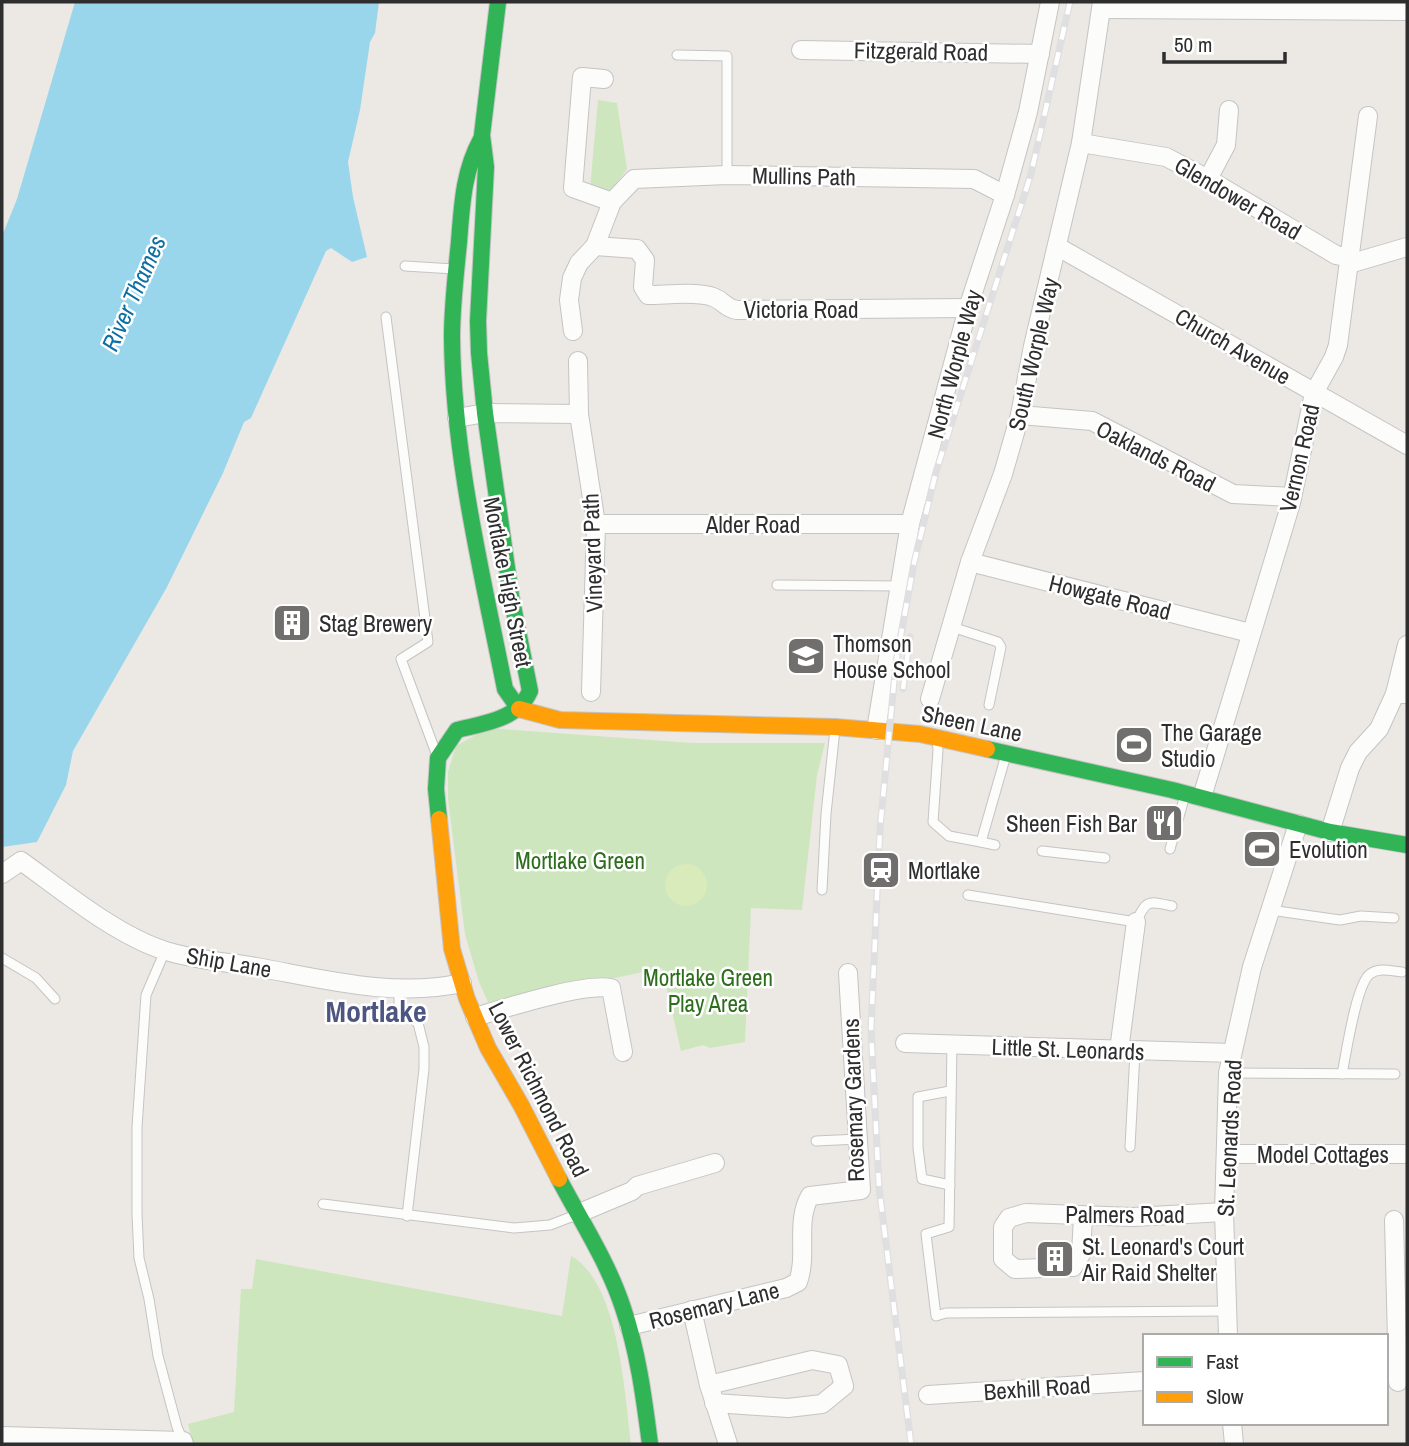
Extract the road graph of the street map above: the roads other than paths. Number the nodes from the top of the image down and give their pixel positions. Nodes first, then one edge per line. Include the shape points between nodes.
1 (498, 2) edge
2 (1050, 2) edge
3 (1102, 5) edge
4 (1407, 11) edge
5 (801, 50) dead end
6 (1040, 54) junction
7 (677, 55) dead end
8 (604, 79) dead end
9 (1229, 110) dead end
10 (1368, 116) dead end
11 (482, 135) junction
12 (1080, 143) junction
13 (727, 175) junction
14 (1208, 179) junction
15 (1005, 195) junction
16 (612, 202) junction
17 (595, 246) junction
18 (1058, 247) junction
19 (1407, 247) edge
20 (1349, 261) junction
21 (405, 266) dead end
22 (456, 269) junction
23 (968, 308) junction
24 (386, 317) dead end
25 (572, 331) dead end
26 (578, 361) dead end
27 (1314, 393) junction
28 (485, 414) junction
29 (579, 414) junction
30 (1020, 415) junction
31 (457, 418) junction
32 (1407, 445) edge
33 (1292, 498) junction
34 (596, 524) junction
35 (910, 524) junction
36 (970, 562) junction
37 (777, 585) dead end
38 (900, 586) junction
39 (952, 626) junction
40 (1250, 633) junction
41 (1407, 645) edge
42 (591, 692) dead end
43 (1401, 694) edge
44 (930, 698) dead end
45 (989, 705) dead end
46 (519, 709) junction
47 (835, 727) junction
48 (876, 730) junction
49 (937, 737) junction
50 (1007, 753) junction
51 (438, 758) junction
52 (1194, 795) junction
53 (1298, 824) junction
54 (1329, 832) junction
55 (981, 842) junction
56 (995, 845) dead end
57 (1407, 845) edge
58 (1170, 849) dead end
59 (1042, 851) dead end
60 (1105, 858) dead end
61 (2, 874) edge
62 (822, 890) dead end
63 (968, 895) dead end
64 (1172, 906) dead end
65 (1270, 910) junction
66 (1394, 918) dead end
67 (1136, 922) junction
68 (165, 951) junction
69 (2, 958) edge
70 (1402, 972) dead end
71 (848, 973) dead end
72 (462, 983) junction
73 (399, 988) junction
74 (55, 999) dead end
75 (475, 1017) junction
76 (905, 1043) dead end
77 (951, 1045) junction
78 (1127, 1051) junction
79 (623, 1052) dead end
80 (1232, 1053) junction
81 (1228, 1073) junction
82 (1342, 1074) junction
83 (1395, 1074) dead end
84 (950, 1091) junction
85 (858, 1139) junction
86 (816, 1141) dead end
87 (1130, 1147) dead end
88 (1239, 1154) dead end
89 (1407, 1154) edge
90 (715, 1163) dead end
91 (950, 1185) junction
92 (323, 1204) dead end
93 (1224, 1212) junction
94 (577, 1214) junction
95 (407, 1216) junction
96 (1083, 1217) junction
97 (1394, 1220) dead end
98 (798, 1282) joint
99 (692, 1310) junction
100 (1226, 1311) junction
101 (629, 1326) junction
102 (1228, 1334) edge
103 (1143, 1381) edge
104 (1397, 1382) edge
105 (711, 1394) junction
106 (929, 1395) dead end
107 (1232, 1425) edge
108 (2, 1436) edge
109 (77, 1442) edge
110 (184, 1443) edge
111 (650, 1444) edge
112 (727, 1444) edge
113 (1234, 1444) edge

1 - 11 main road, Mortlake High Street
2 - 6 street, North Worple Way
3 - 4 street
3 - 12 street, South Worple Way
5 - 6 street, Fitzgerald Road
6 - 15 street, North Worple Way
7 - 13 lane via 727,56
8 - 16 street via 582,77 573,188
9 - 14 street via 1226,145
10 - 20 street, Vernon Road
11 - 22 main road, Mortlake High Street via 470,159
11 - 28 main road, Mortlake High Street via 486,167 478,321
12 - 14 street, Glendower Road via 1166,157
12 - 18 street, South Worple Way
13 - 15 street, Mullins Path via 974,179
13 - 16 street, Mullins Path via 634,179
14 - 20 street, Glendower Road
15 - 23 street, North Worple Way
16 - 17 street
17 - 23 street, Victoria Road via 637,249 645,260 643,287 648,295 709,295 737,310
17 - 25 street via 572,278
18 - 27 street, Church Avenue
18 - 30 street, South Worple Way
19 - 20 street
20 - 27 street, Vernon Road via 1338,345
21 - 22 lane
22 - 31 main road, Mortlake High Street via 452,337
23 - 35 street, North Worple Way
24 - 51 lane via 428,642 401,659
26 - 29 street, Vineyard Path
27 - 32 street, Church Avenue
27 - 33 street, Vernon Road
28 - 29 street
28 - 31 street
28 - 46 main road, Mortlake High Street via 511,596 530,691
29 - 34 street, Vineyard Path
30 - 33 street, Oaklands Road via 1092,421 1233,494
30 - 36 street, South Worple Way
31 - 46 main road, Mortlake High Street via 505,689
33 - 40 street, Vernon Road
34 - 35 street, Alder Road
34 - 42 street, Vineyard Path
35 - 38 street, North Worple Way
36 - 39 street, South Worple Way
36 - 40 street, Howgate Road
37 - 38 lane
38 - 48 street, North Worple Way
39 - 44 street, South Worple Way
39 - 45 lane via 1001,647
40 - 52 street, Vernon Road
41 - 43 street
43 - 54 street via 1358,752
46 - 47 main road, Sheen Lane via 560,720
46 - 51 main road via 457,730
47 - 48 main road, Sheen Lane
47 - 62 lane
48 - 49 main road, Sheen Lane
49 - 50 main road, Sheen Lane
49 - 55 lane via 933,822 949,836
50 - 52 main road, Sheen Lane
50 - 55 lane
51 - 72 main road, Lower Richmond Road via 436,789 450,939
52 - 53 main road, Sheen Lane
52 - 58 lane
53 - 54 main road, Sheen Lane
53 - 65 street, St. Leonards Road
54 - 57 main road, Sheen Lane
55 - 56 lane
59 - 60 lane
61 - 68 street, Ship Lane via 21,861 112,925
63 - 67 lane
64 - 67 lane via 1144,904
65 - 66 lane via 1340,919
65 - 80 street, St. Leonards Road
67 - 78 street
68 - 73 street, Ship Lane
68 - 110 lane via 146,995 137,1127 137,1214 139,1258 158,1356
69 - 74 lane via 36,978
70 - 82 lane via 1371,972 1361,985
71 - 85 street, Rosemary Gardens
72 - 73 street, Ship Lane
72 - 75 main road, Lower Richmond Road
73 - 95 lane via 399,1010 418,1023 424,1047
75 - 79 street via 601,986 611,988
75 - 94 main road, Lower Richmond Road
76 - 77 street, Little St. Leonards
77 - 78 street, Little St. Leonards
77 - 84 lane
78 - 80 street, Little St. Leonards
78 - 87 lane
80 - 81 street, St. Leonards Road
81 - 82 lane
81 - 93 street, St. Leonards Road
82 - 83 lane
84 - 91 lane
84 - 91 lane via 918,1097 922,1179
85 - 86 lane
85 - 98 street, Rosemary Gardens via 862,1190 821,1193 810,1196 805,1204 803,1268
88 - 89 street, Model Cottages
90 - 94 street via 637,1186
91 - 100 lane via 949,1227 926,1234 936,1316
92 - 95 lane
93 - 96 street, Palmers Road
93 - 100 street, St. Leonards Road
94 - 95 lane via 550,1224 514,1228
94 - 101 main road, Lower Richmond Road via 601,1254
96 - 96 street, Palmers Road via 1026,1213 1009,1218 1003,1227 1003,1259 1014,1269 1073,1267 1081,1254
97 - 104 street
98 - 99 street, Rosemary Lane
99 - 101 street, Rosemary Lane
99 - 105 street
100 - 102 street, St. Leonards Road
101 - 111 main road, Lower Richmond Road
103 - 106 street, Bexhill Road
105 - 105 street via 812,1360 838,1365 844,1386 821,1404 788,1408
105 - 112 street
107 - 113 street
108 - 109 street
109 - 110 street

